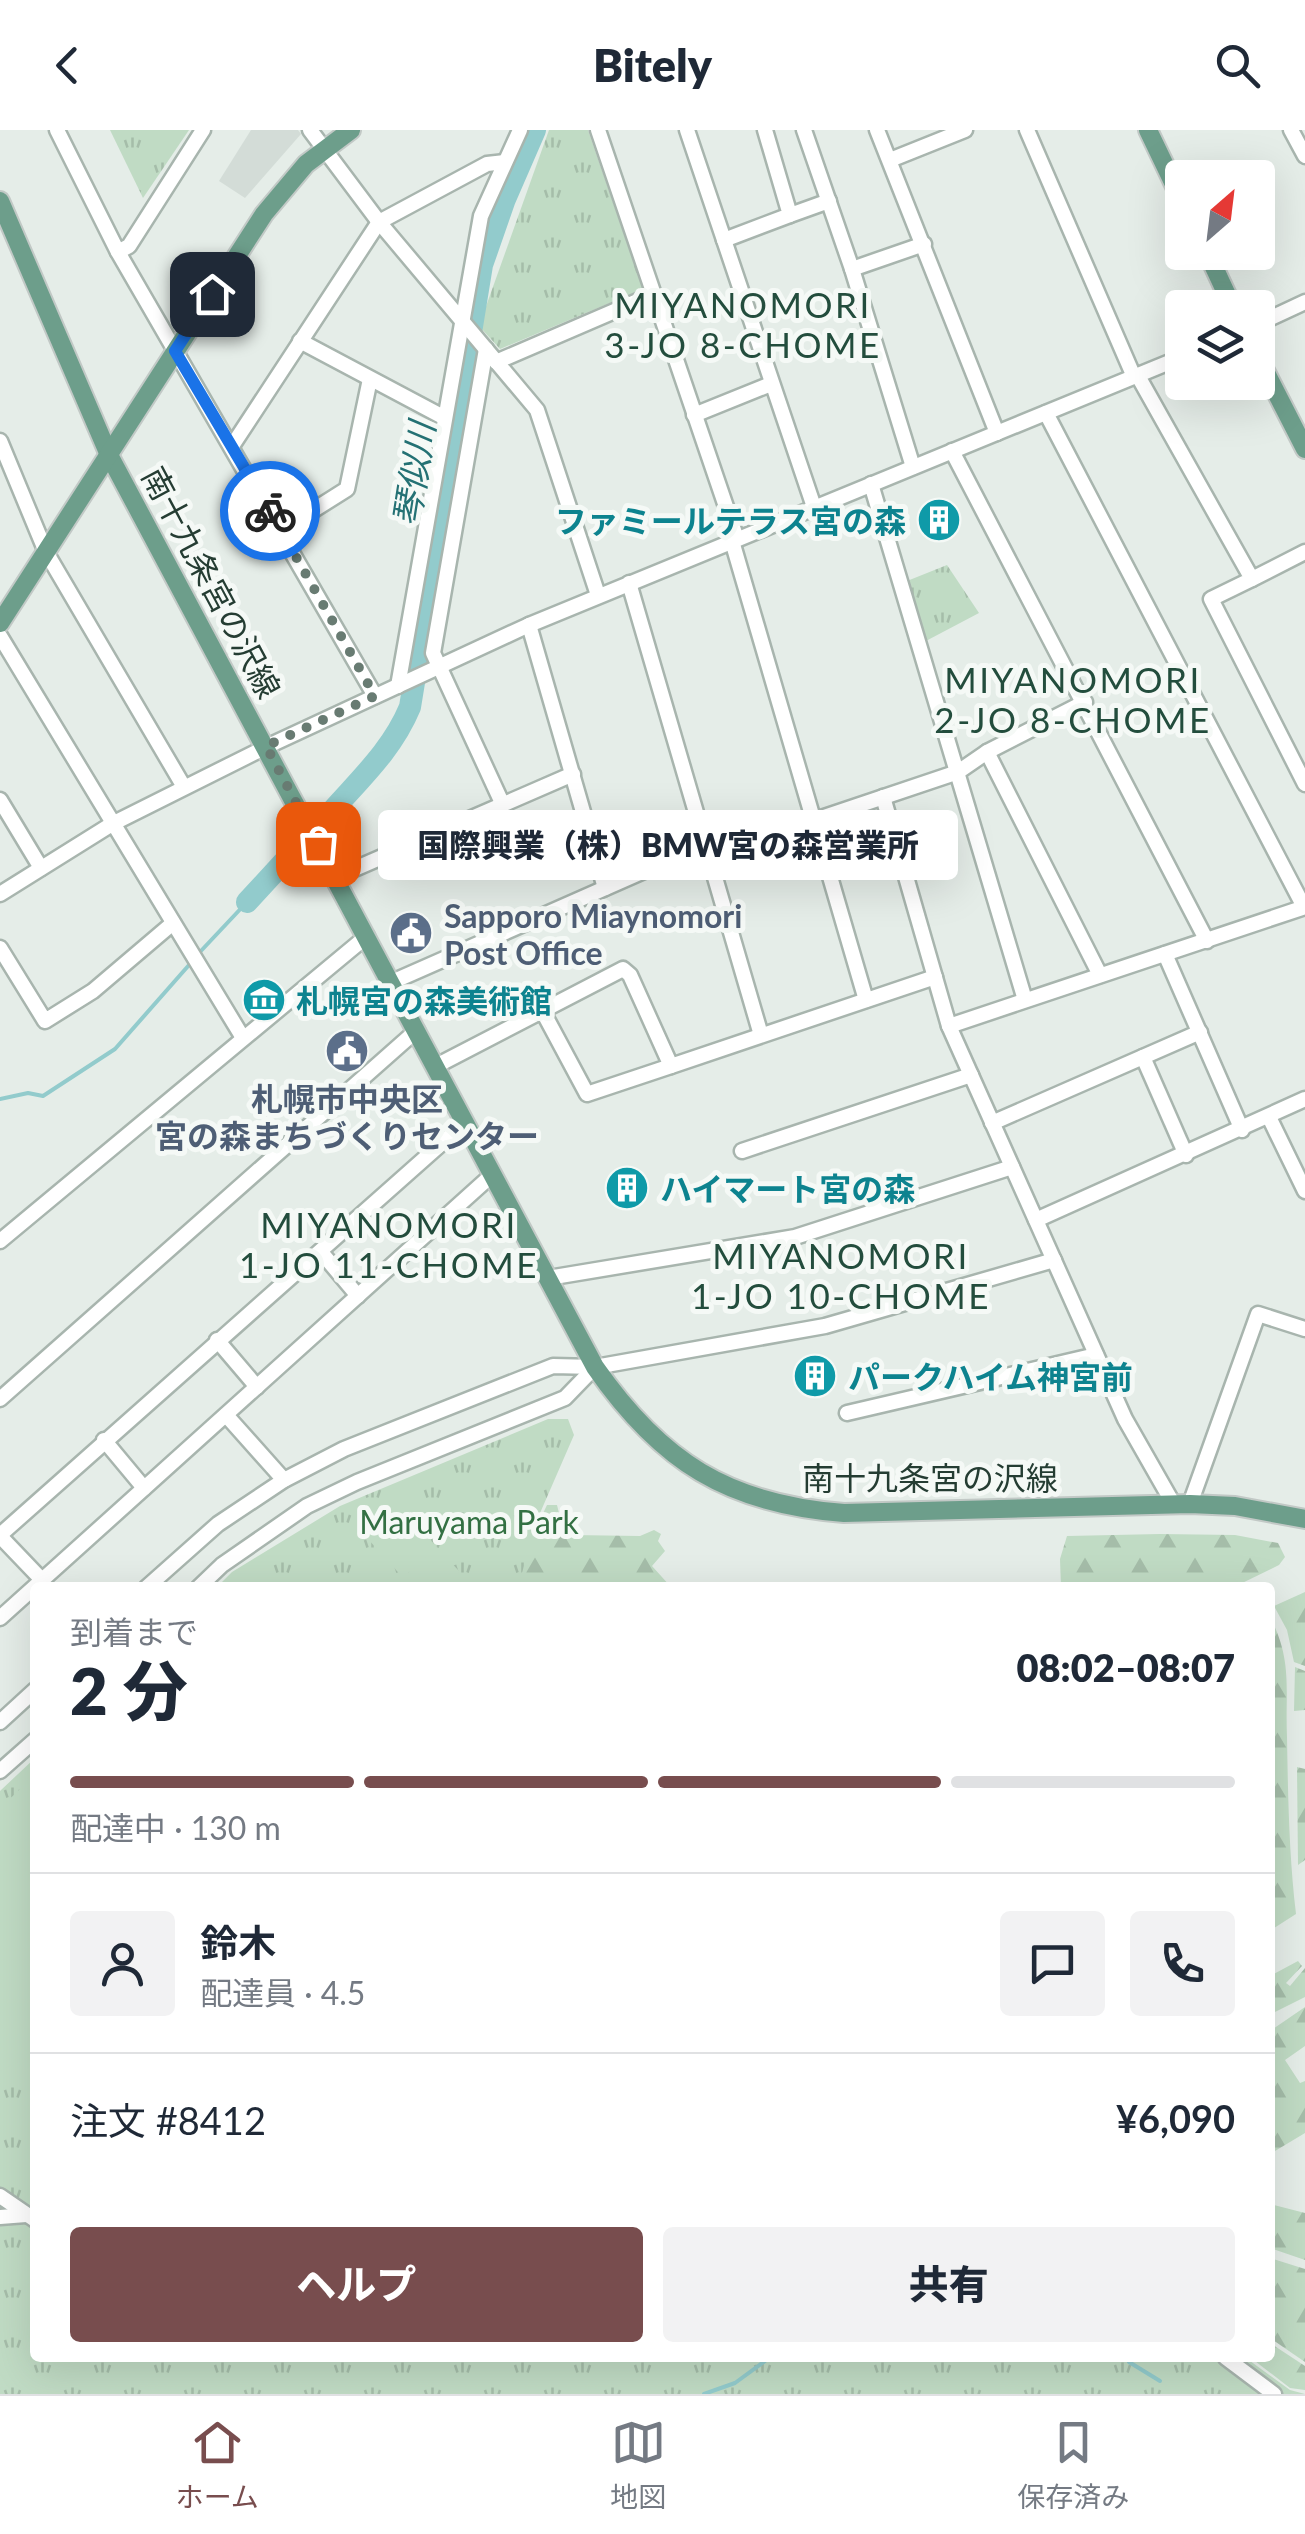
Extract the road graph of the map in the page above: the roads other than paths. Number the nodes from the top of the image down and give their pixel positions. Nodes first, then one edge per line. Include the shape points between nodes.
1 (57, 130) edge
2 (203, 130) edge
3 (310, 130) edge
4 (351, 130) edge
5 (520, 130) edge
6 (598, 130) edge
7 (687, 130) edge
8 (765, 130) edge
9 (804, 130) edge
10 (877, 130) edge
11 (965, 130) edge
12 (1027, 130) edge
13 (1148, 130) edge
14 (1291, 130) edge
15 (324, 149) junction
16 (1305, 156) edge
17 (890, 160) junction
18 (505, 162) junction
19 (1165, 166) edge
20 (829, 200) junction
21 (0, 201) edge
22 (790, 214) junction
23 (378, 222) junction
24 (724, 240) junction
25 (924, 244) junction
26 (118, 252) junction
27 (852, 269) junction
28 (654, 294) junction
29 (1305, 302) edge
30 (1275, 316) edge
31 (464, 323) junction
32 (300, 341) junction
33 (175, 351) junction
34 (487, 351) junction
35 (1165, 364) edge
36 (1136, 376) junction
37 (370, 378) junction
38 (771, 384) junction
39 (1275, 389) edge
40 (1046, 413) junction
41 (694, 414) junction
42 (445, 418) junction
43 (997, 433) junction
44 (1302, 439) edge
45 (0, 441) edge
46 (232, 446) junction
47 (952, 451) junction
48 (109, 455) junction
49 (913, 467) junction
50 (871, 484) junction
51 (814, 508) junction
52 (282, 530) junction
53 (734, 540) junction
54 (46, 552) junction
55 (1305, 552) edge
56 (1252, 579) junction
57 (629, 583) junction
58 (598, 595) junction
59 (0, 623) edge
60 (529, 625) junction
61 (0, 636) edge
62 (432, 670) junction
63 (403, 684) junction
64 (375, 696) junction
65 (1084, 702) junction
66 (266, 746) junction
67 (987, 752) junction
68 (958, 772) junction
69 (572, 774) junction
70 (1305, 784) edge
71 (184, 787) junction
72 (883, 798) junction
73 (0, 800) edge
74 (503, 804) junction
75 (813, 823) junction
76 (112, 824) junction
77 (708, 856) junction
78 (653, 867) dead end
79 (41, 868) junction
80 (336, 877) junction
81 (606, 888) junction
82 (0, 894) edge
83 (1305, 907) edge
84 (172, 923) junction
85 (368, 936) junction
86 (1207, 940) junction
87 (0, 948) edge
88 (1165, 954) junction
89 (935, 976) junction
90 (1100, 976) junction
91 (392, 982) junction
92 (866, 1000) junction
93 (1025, 1000) junction
94 (542, 1010) junction
95 (949, 1026) junction
96 (417, 1030) junction
97 (1200, 1032) junction
98 (761, 1036) junction
99 (243, 1038) junction
100 (1143, 1057) junction
101 (436, 1066) junction
102 (671, 1066) junction
103 (971, 1075) junction
104 (1305, 1099) edge
105 (1269, 1117) junction
106 (992, 1122) junction
107 (468, 1127) junction
108 (1242, 1130) junction
109 (742, 1151) dead end
110 (1186, 1155) junction
111 (1012, 1168) junction
112 (493, 1174) junction
113 (1305, 1191) edge
114 (1036, 1220) junction
115 (0, 1241) edge
116 (320, 1252) junction
117 (1054, 1260) junction
118 (548, 1278) junction
119 (358, 1296) junction
120 (1305, 1330) edge
121 (217, 1340) junction
122 (1096, 1354) junction
123 (595, 1367) junction
124 (258, 1388) junction
125 (0, 1399) edge
126 (847, 1413) dead end
127 (226, 1415) junction
128 (104, 1440) junction
129 (284, 1480) junction
130 (144, 1488) junction
131 (1182, 1504) junction
132 (1305, 1519) edge
133 (0, 1535) edge
134 (42, 1580) joint
135 (152, 1582) edge
136 (205, 1582) edge
137 (30, 1591) edge
138 (0, 1618) edge
139 (30, 1695) edge
140 (0, 1722) edge
141 (30, 1744) edge
142 (0, 1770) edge
143 (0, 2196) edge
144 (0, 2217) edge
145 (30, 2217) edge
146 (30, 2218) edge
147 (1231, 2362) edge
148 (1274, 2394) edge

1 - 26 street
2 - 26 street
3 - 15 street
4 - 15 main road
5 - 18 street
6 - 28 street
7 - 24 street
8 - 22 street
9 - 20 street
10 - 17 street
11 - 17 street
12 - 36 street
13 - 19 main road
14 - 16 street
15 - 23 street
15 - 33 main road via 264,214
17 - 25 street
18 - 23 street via 487,164
18 - 31 street via 481,216
20 - 22 street
20 - 27 street
21 - 48 main road, 南十九条宮の沢線
22 - 24 street
23 - 31 street
23 - 32 street
24 - 38 street
25 - 27 street
25 - 43 street
26 - 33 street
27 - 49 street
28 - 34 street
28 - 41 street
29 - 30 street
31 - 34 street
31 - 42 street
32 - 37 street
32 - 46 street
33 - 46 street
33 - 48 main road
34 - 58 street via 537,410
34 - 62 street
35 - 36 street
36 - 40 street
36 - 56 street
37 - 42 street
37 - 52 street via 347,489
38 - 41 street
38 - 51 street
39 - 44 main road
40 - 43 street
40 - 83 street
41 - 53 street
42 - 63 street
43 - 47 street
45 - 54 street
46 - 52 street
47 - 49 street
47 - 65 street
48 - 54 main road
48 - 66 main road, 南十九条宮の沢線
49 - 50 street
50 - 51 street
50 - 68 street
51 - 53 street
52 - 64 street
53 - 57 street
53 - 75 street
54 - 59 main road
54 - 71 street
55 - 56 street
56 - 70 street via 1212,599
57 - 58 street
57 - 77 street
58 - 60 street
60 - 62 street
60 - 69 street
61 - 76 street
62 - 63 street
62 - 74 street
63 - 64 street
64 - 66 street
65 - 67 street
65 - 86 street
66 - 71 street
66 - 80 main road, 南十九条宮の沢線
67 - 68 street
67 - 90 street
68 - 72 street
68 - 93 street
69 - 74 street
69 - 81 street
71 - 76 street
72 - 75 street
72 - 89 street
73 - 79 street
74 - 80 street
75 - 77 street
75 - 92 street
76 - 79 street
76 - 84 street
77 - 98 street
78 - 81 street
79 - 82 street
80 - 85 main road, 南十九条宮の沢線
81 - 91 street
83 - 86 street
84 - 87 street via 45,1021
84 - 99 street
85 - 91 main road, 南十九条宮の沢線
85 - 99 street
86 - 88 street
88 - 90 street
88 - 97 street
89 - 92 street
89 - 95 street
90 - 93 street
91 - 96 main road, 南十九条宮の沢線
92 - 98 street
93 - 95 street
94 - 101 street
94 - 102 street via 587,1094
94 - 102 street via 624,970
95 - 103 street
96 - 101 main road, 南十九条宮の沢線
96 - 125 street
97 - 100 street
97 - 108 street
98 - 102 street
99 - 115 street
100 - 106 street
100 - 110 street
101 - 107 main road, 南十九条宮の沢線
103 - 106 street
103 - 109 street
104 - 105 street
105 - 108 street
105 - 113 street
106 - 111 street
107 - 112 main road, 南十九条宮の沢線
107 - 116 street via 450,1134
108 - 110 street
110 - 114 street
111 - 114 street
111 - 118 street via 795,1237
112 - 118 main road, 南十九条宮の沢線
112 - 119 street
114 - 117 street
116 - 119 street
116 - 121 street
117 - 122 street
117 - 123 street via 825,1326
118 - 123 main road, 南十九条宮の沢線
119 - 124 street
120 - 131 street via 1258,1314
121 - 124 street
121 - 128 street
122 - 126 street
122 - 131 street via 1125,1419
123 - 129 street via 554,1366 344,1449
123 - 131 main road, 南十九条宮の沢線 via 650,1437 679,1459 741,1492 799,1509
123 - 136 street via 565,1398 307,1506
124 - 127 street
127 - 129 street
127 - 130 street
128 - 130 street
128 - 133 street
129 - 135 street via 194,1543
130 - 134 street
131 - 132 main road, 南十九条宮の沢線
133 - 134 street
137 - 138 street
139 - 140 street
141 - 142 street
143 - 145 street
144 - 146 street
147 - 148 street

